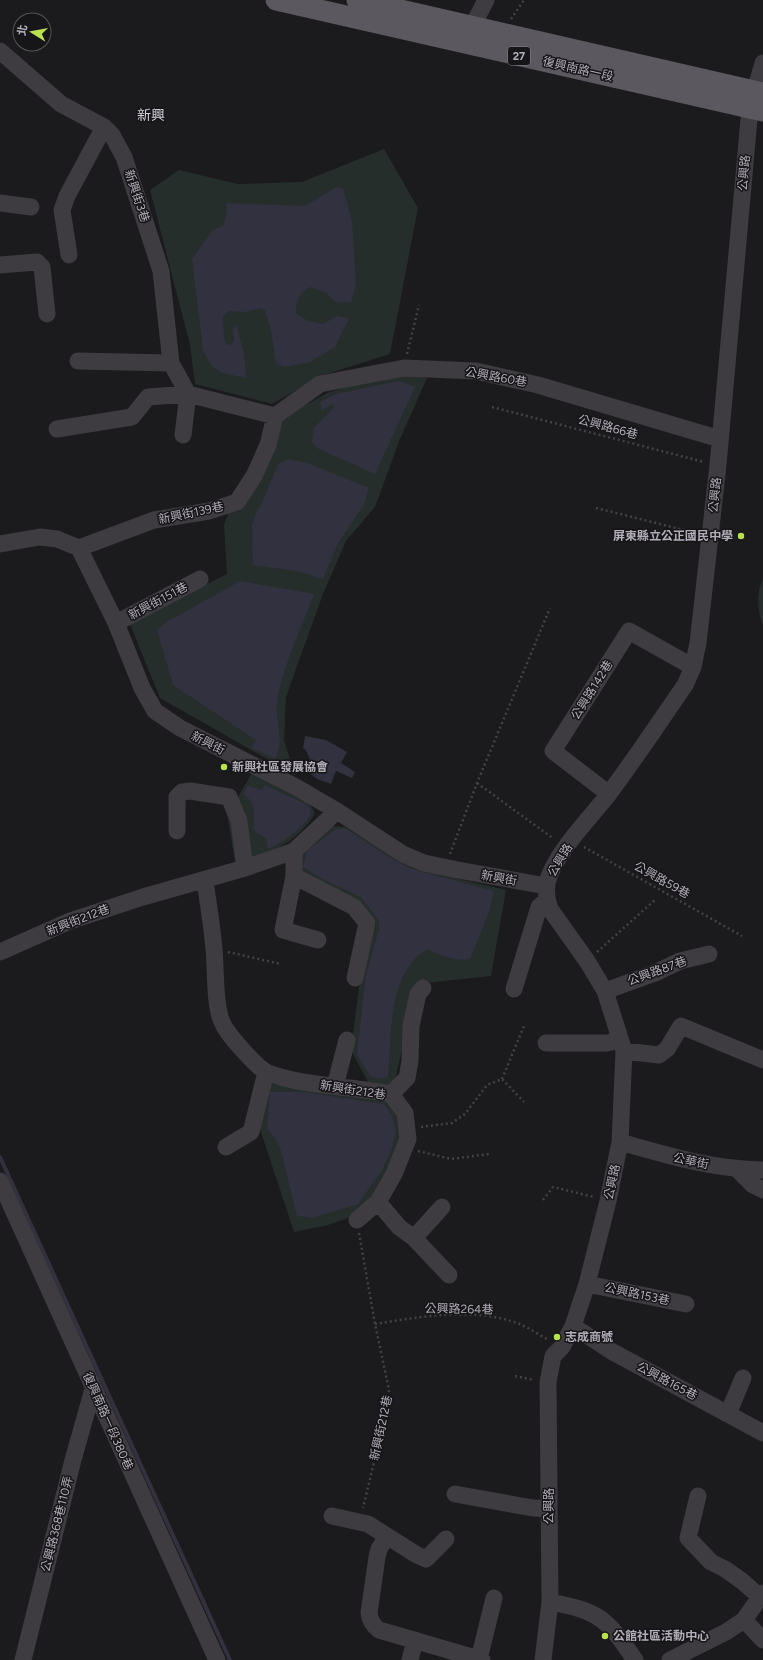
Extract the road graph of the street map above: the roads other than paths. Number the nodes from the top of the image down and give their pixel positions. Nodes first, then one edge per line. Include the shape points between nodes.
1 (276, 0) edge
2 (356, 0) edge
3 (486, 0) edge
4 (472, 26) junction
5 (0, 51) edge
6 (763, 63) edge
7 (758, 101) edge
8 (104, 127) junction
9 (0, 203) edge
10 (31, 207) dead end
11 (69, 255) dead end
12 (0, 265) edge
13 (47, 314) dead end
14 (78, 361) dead end
15 (171, 363) junction
16 (188, 394) junction
17 (275, 416) junction
18 (57, 429) dead end
19 (183, 435) dead end
20 (720, 439) junction
21 (0, 544) edge
22 (79, 548) junction
23 (200, 579) dead end
24 (116, 623) junction
25 (693, 666) junction
26 (609, 794) junction
27 (337, 811) junction
28 (176, 831) dead end
29 (294, 851) junction
30 (245, 868) junction
31 (294, 876) junction
32 (205, 880) junction
33 (547, 893) junction
34 (318, 940) dead end
35 (0, 952) edge
36 (709, 954) dead end
37 (355, 978) dead end
38 (423, 988) dead end
39 (514, 989) dead end
40 (605, 991) junction
41 (347, 1040) dead end
42 (546, 1043) dead end
43 (622, 1045) junction
44 (763, 1060) edge
45 (266, 1072) junction
46 (335, 1086) junction
47 (391, 1094) junction
48 (620, 1142) junction
49 (226, 1148) dead end
50 (738, 1170) junction
51 (763, 1170) edge
52 (0, 1181) edge
53 (763, 1190) edge
54 (378, 1202) junction
55 (442, 1207) dead end
56 (357, 1220) road end
57 (414, 1238) junction
58 (449, 1275) dead end
59 (587, 1284) junction
60 (686, 1304) dead end
61 (573, 1326) junction
62 (743, 1378) dead end
63 (93, 1389) junction
64 (728, 1414) junction
65 (763, 1433) edge
66 (456, 1494) dead end
67 (698, 1496) dead end
68 (549, 1508) junction
69 (332, 1516) dead end
70 (387, 1536) junction
71 (446, 1539) dead end
72 (761, 1595) edge
73 (494, 1598) dead end
74 (550, 1602) junction
75 (744, 1620) junction
76 (415, 1640) junction
77 (763, 1640) edge
78 (471, 1658) edge
79 (23, 1660) edge
80 (217, 1660) edge
81 (410, 1660) edge
82 (544, 1660) edge
83 (635, 1660) edge
84 (670, 1660) edge

1 - 7 main road, 復興南路一段 / 27
2 - 4 main road, 復興南路一段 / 27
3 - 4 street
4 - 7 main road, 復興南路一段 / 27
5 - 8 street, 新興街3巷 via 61,104
6 - 7 street, 公興路
7 - 20 street, 公興路
8 - 11 street via 62,210
8 - 15 street, 新興街3巷 via 112,135 124,157 161,271
9 - 10 street
12 - 13 street via 37,262 42,267
14 - 15 street
15 - 16 street, 新興街3巷
16 - 17 street
16 - 18 street via 148,397 132,417
16 - 19 street
17 - 20 street, 公興路60巷 via 320,384 404,368 476,371 538,385
17 - 22 street, 新興街139巷 via 268,445 254,476 238,502 209,511 154,520
20 - 25 street, 公興路 via 698,643
21 - 22 street via 40,537 57,539
22 - 24 street, 新興街
23 - 24 street, 新興街151巷
24 - 27 street, 新興街 via 142,688 155,711 180,728 296,787
25 - 26 street, 公興路 via 685,685
25 - 26 street, 公興路142巷 via 629,631 553,751
26 - 33 street, 公興路 via 569,844 550,873
27 - 29 street, 新興街212巷
27 - 33 street, 新興街 via 403,854 446,868
28 - 30 street via 177,797 182,792 229,797 239,821
29 - 30 street, 新興街212巷
29 - 31 street
30 - 32 street, 新興街212巷
31 - 34 street via 283,930
31 - 37 street via 354,907 367,923
32 - 35 street, 新興街212巷 via 70,921
32 - 45 street, 新興街212巷 via 222,1024 241,1048
33 - 39 street via 539,907
33 - 40 street, 公興路 via 550,910
36 - 40 street, 公興路87巷 via 680,961
38 - 47 street via 418,994 411,1026 407,1078
40 - 43 street, 公興路
41 - 46 street
42 - 43 street
43 - 44 street via 660,1055 667,1049 681,1026
43 - 48 street, 公興路
45 - 46 street, 新興街212巷
45 - 49 street via 251,1132
46 - 47 street, 新興街212巷
47 - 54 street, 新興街212巷 via 405,1113 408,1139 394,1174
48 - 50 street, 公華街 via 688,1162
48 - 59 street, 公興路
50 - 51 street, 公華街
50 - 53 street via 753,1185
52 - 63 street, 復興南路一段380巷
54 - 56 street, 新興街212巷
54 - 57 street via 399,1227
55 - 57 street
57 - 58 street
59 - 60 street, 公興路153巷
59 - 61 street, 公興路
61 - 64 street, 公興路165巷 via 611,1351
61 - 68 street, 公興路 via 562,1347 553,1356 548,1382
62 - 64 street
63 - 79 street, 公興路368巷110弄
63 - 80 street, 復興南路一段380巷
64 - 65 street, 公興路165巷
66 - 68 street via 533,1508
67 - 72 street via 688,1538 711,1562
68 - 74 street, 公興路
69 - 70 street via 368,1524
70 - 71 street via 426,1558
70 - 76 street via 377,1557 370,1619 379,1630
72 - 75 street
73 - 78 street
74 - 82 street, 公興路
74 - 83 street via 597,1614 616,1632
75 - 77 street
75 - 84 street
76 - 78 street
76 - 81 street

